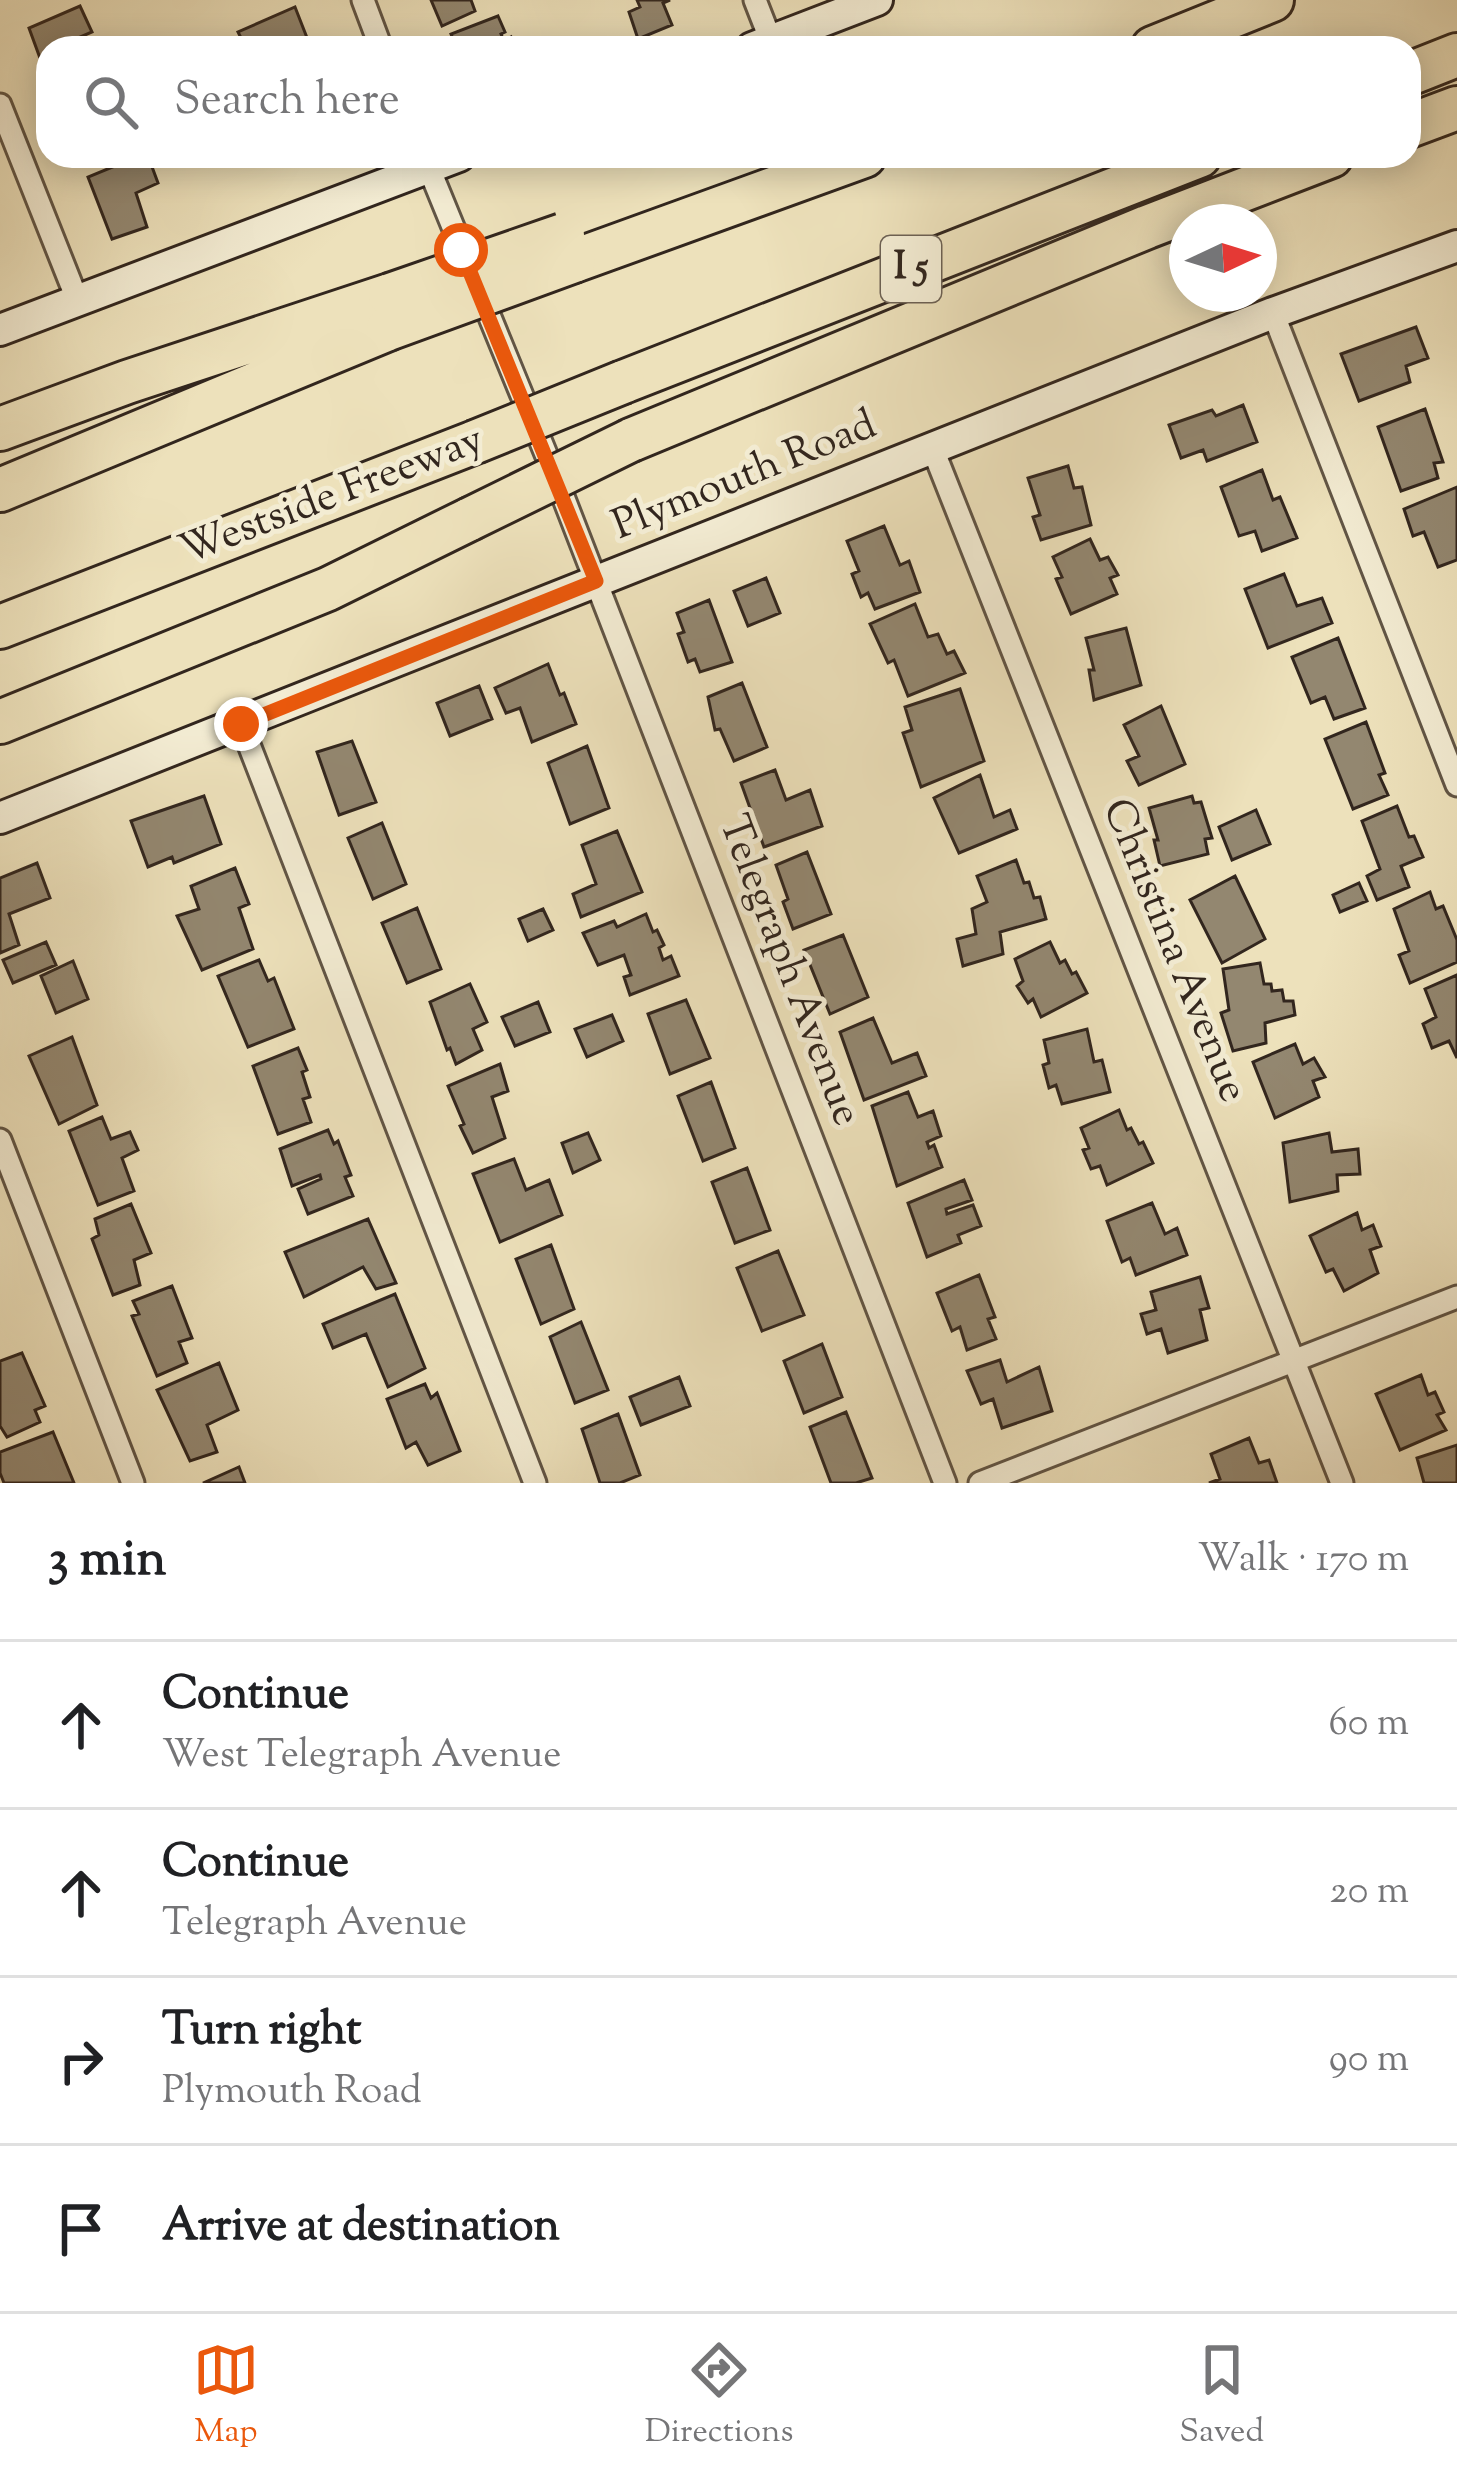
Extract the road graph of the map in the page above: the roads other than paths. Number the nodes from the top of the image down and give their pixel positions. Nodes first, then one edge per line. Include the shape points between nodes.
1 (363, 0) edge
2 (755, 0) edge
3 (877, 0) edge
4 (1272, 0) edge
5 (376, 36) edge
6 (761, 36) edge
7 (785, 36) edge
8 (1183, 36) edge
9 (1457, 55) edge
10 (1421, 69) edge
11 (0, 105) edge
12 (1457, 108) edge
13 (1421, 122) edge
14 (411, 168) edge
15 (428, 168) edge
16 (754, 168) edge
17 (826, 168) edge
18 (1168, 168) edge
19 (1300, 168) edge
20 (1457, 246) edge
21 (569, 248) junction
22 (77, 299) junction
23 (389, 312) junction
24 (1273, 313) junction
25 (0, 330) edge
26 (0, 430) edge
27 (932, 447) junction
28 (0, 490) edge
29 (596, 581) junction
30 (0, 626) edge
31 (0, 722) edge
32 (241, 724) junction
33 (1457, 785) edge
34 (0, 818) edge
35 (0, 1140) edge
36 (1457, 1297) edge
37 (1293, 1361) junction
38 (133, 1483) edge
39 (535, 1483) edge
40 (944, 1483) edge
41 (980, 1483) edge
42 (1342, 1483) edge

1 - 5 street
2 - 6 street
3 - 7 street
4 - 8 highway
9 - 10 highway
11 - 22 street
12 - 13 highway
14 - 22 street
15 - 29 street, Telegraph Avenue
16 - 21 highway
17 - 21 highway
18 - 30 highway, Westside Freeway / I 5, bridge
19 - 31 highway, bridge via 631,440 328,589
20 - 24 street, Plymouth Road
21 - 23 highway, bridge
22 - 25 street
23 - 26 highway via 127,382
23 - 28 highway
24 - 27 street, Plymouth Road
24 - 33 street
27 - 29 street, Plymouth Road
27 - 37 street, Christina Avenue
29 - 32 street, Plymouth Road
29 - 40 street, Telegraph Avenue
32 - 34 street, Plymouth Road
32 - 39 street
35 - 38 street
36 - 37 street
37 - 41 street
37 - 42 street, Christina Avenue

